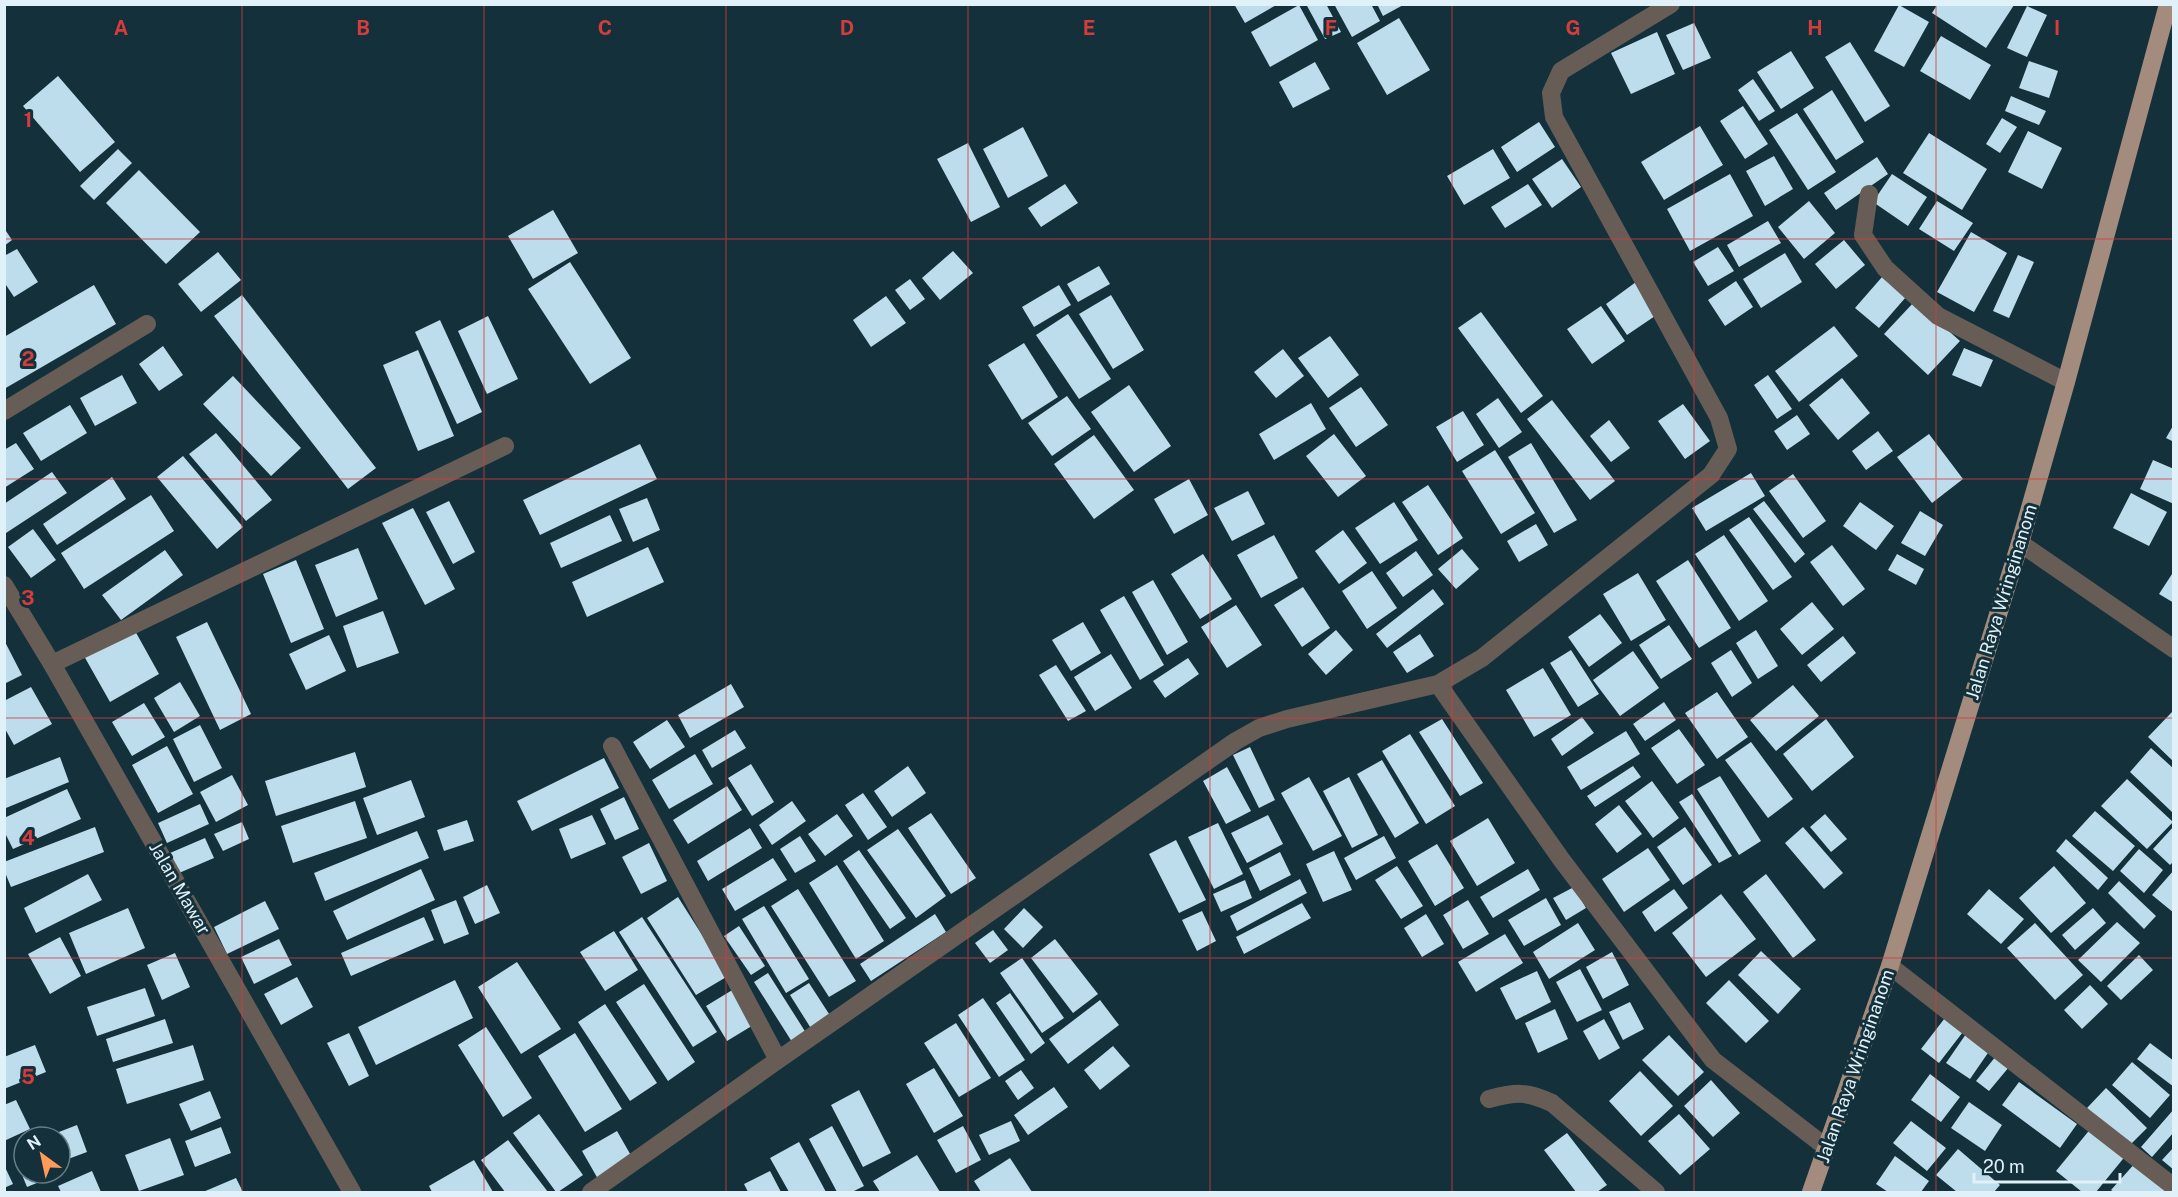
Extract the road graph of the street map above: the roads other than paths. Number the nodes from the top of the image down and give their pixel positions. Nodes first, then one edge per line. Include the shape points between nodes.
1 (1671, 4) edge
2 (2168, 4) edge
3 (1869, 194) dead end
4 (147, 324) dead end
5 (2066, 382) junction
6 (4, 411) edge
7 (505, 446) dead end
8 (2020, 543) junction
9 (4, 585) edge
10 (2174, 649) edge
11 (52, 664) junction
12 (1438, 684) junction
13 (612, 746) dead end
14 (1890, 966) junction
15 (778, 1060) junction
16 (1489, 1099) dead end
17 (1827, 1149) junction
18 (2174, 1187) edge
19 (352, 1192) edge
20 (591, 1192) edge
21 (1656, 1192) edge
22 (1811, 1192) edge

1 - 12 street via 1561,71 1551,93 1554,117 1719,418 1728,449 1711,476 1482,658
2 - 5 main road, Jalan Raya Wringinanom
3 - 5 street via 1863,235 1884,268 1938,316
4 - 6 street
5 - 8 main road, Jalan Raya Wringinanom
7 - 11 street
8 - 10 street
8 - 14 main road, Jalan Raya Wringinanom
9 - 11 street, Jalan Mawar
11 - 19 street, Jalan Mawar
12 - 15 street via 1287,719 1251,732
12 - 17 street via 1561,859 1713,1060
13 - 15 street
14 - 17 main road, Jalan Raya Wringinanom
14 - 18 street
15 - 20 street
16 - 21 street via 1517,1092 1552,1103
17 - 22 main road, Jalan Raya Wringinanom

